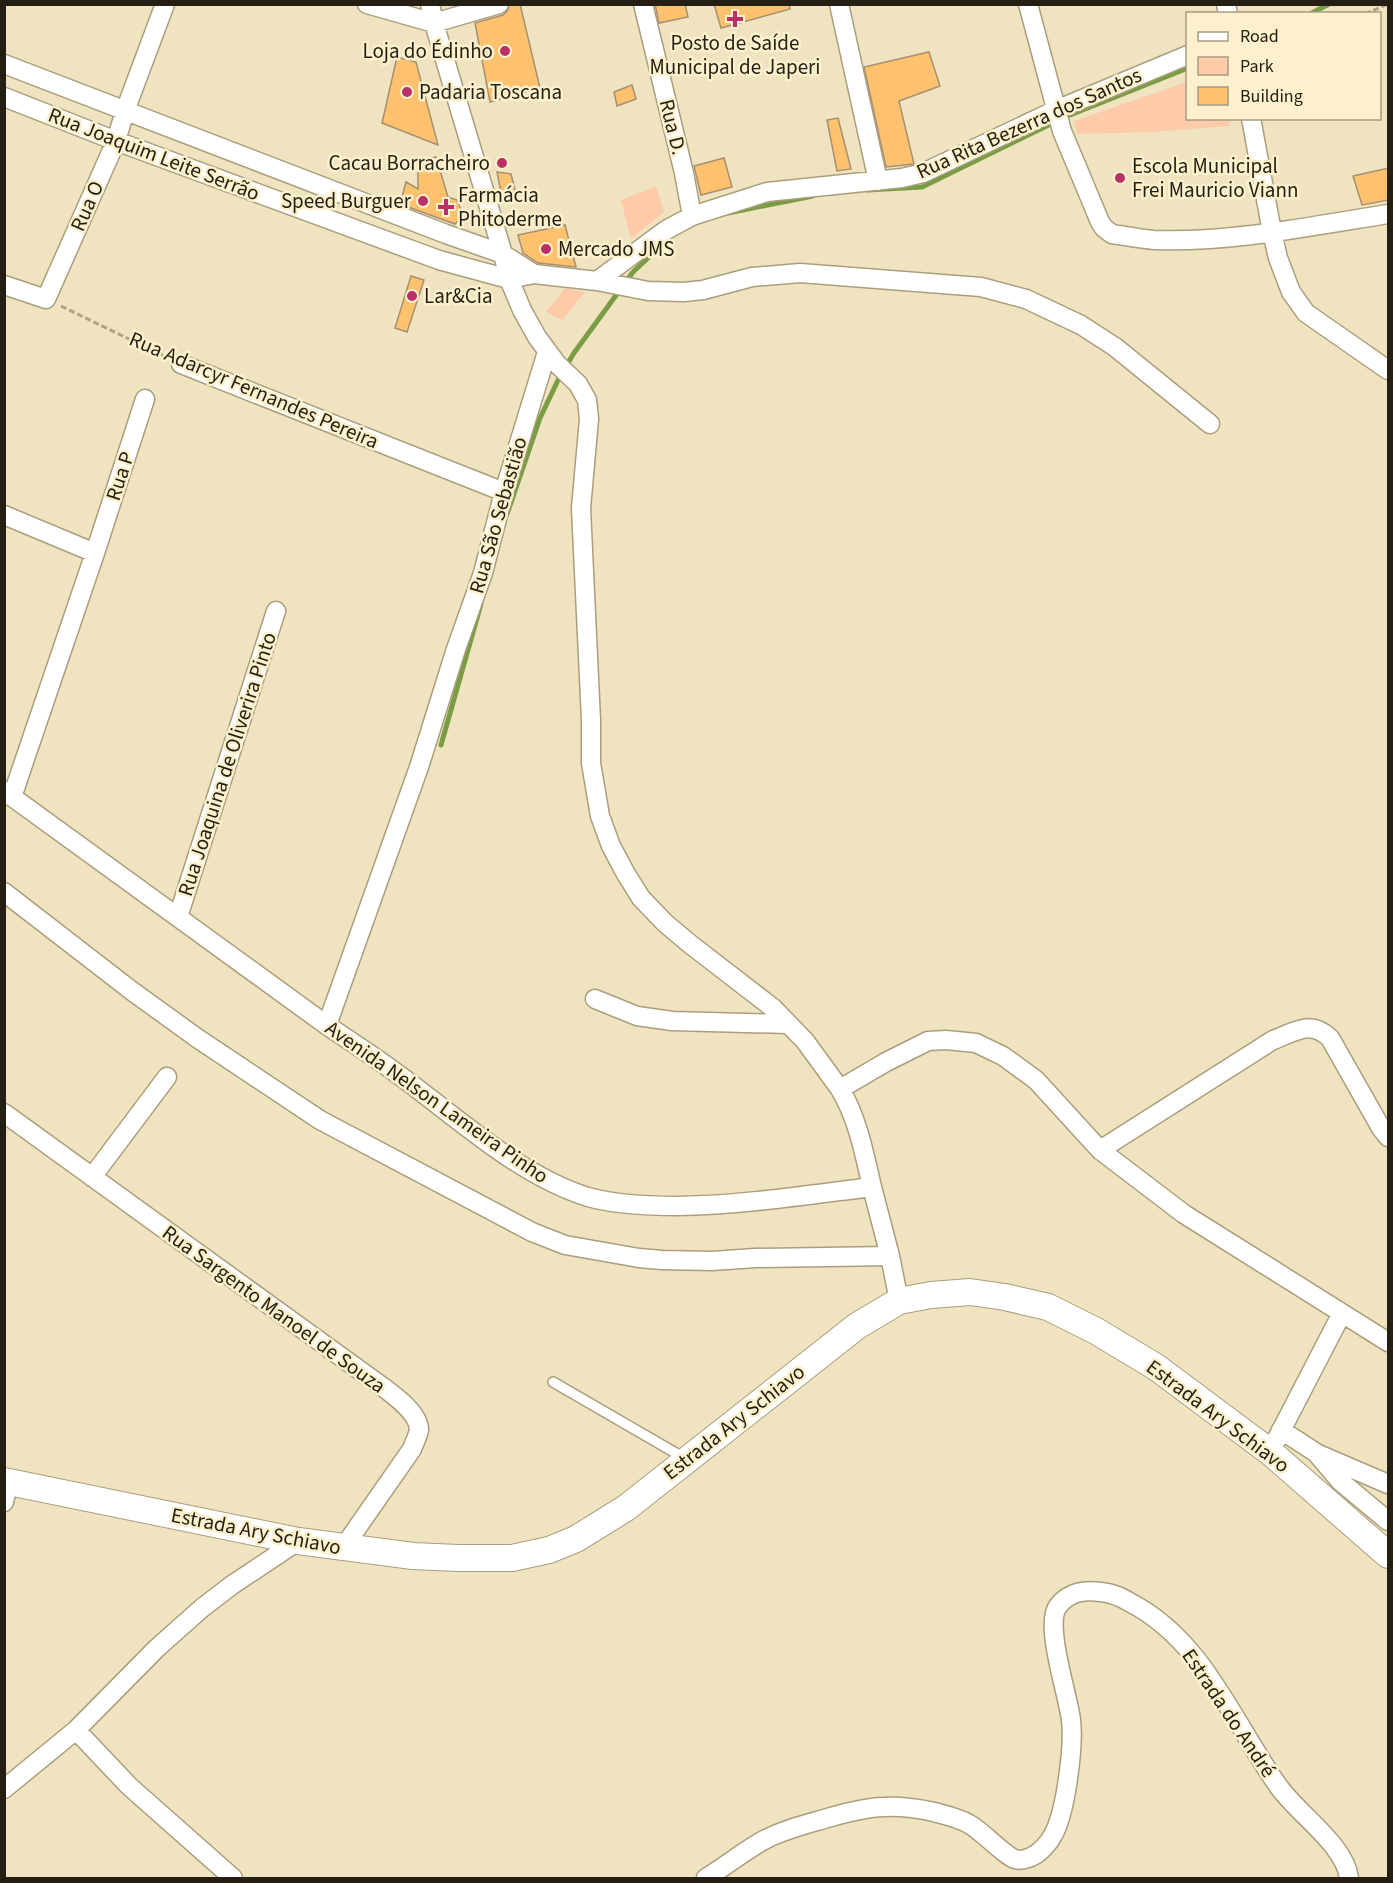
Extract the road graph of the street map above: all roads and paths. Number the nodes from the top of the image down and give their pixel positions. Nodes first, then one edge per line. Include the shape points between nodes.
1 (165, 4) edge
2 (367, 4) edge
3 (430, 4) edge
4 (499, 4) edge
5 (643, 4) edge
6 (839, 4) edge
7 (1028, 4) edge
8 (1388, 4) edge
9 (1370, 12) edge
10 (434, 23) junction
11 (1186, 56) edge
12 (4, 64) edge
13 (4, 97) edge
14 (125, 111) junction
15 (1058, 119) junction
16 (1251, 120) edge
17 (116, 141) junction
18 (878, 181) junction
19 (1389, 214) edge
20 (692, 216) junction
21 (1272, 232) junction
22 (503, 254) junction
23 (534, 274) junction
24 (509, 279) junction
25 (606, 283) junction
26 (4, 285) edge
27 (46, 299) junction
28 (552, 358) junction
29 (181, 364) joint
30 (1389, 370) edge
31 (145, 399) dead end
32 (1210, 424) dead end
33 (504, 492) junction
34 (4, 514) edge
35 (95, 554) junction
36 (276, 611) dead end
37 (8, 794) edge
38 (4, 892) edge
39 (178, 917) junction
40 (595, 999) dead end
41 (788, 1024) junction
42 (327, 1025) junction
43 (167, 1077) dead end
44 (840, 1089) junction
45 (4, 1113) edge
46 (1389, 1137) edge
47 (1100, 1150) junction
48 (93, 1178) junction
49 (872, 1187) junction
50 (890, 1256) junction
51 (899, 1301) junction
52 (1341, 1313) junction
53 (1389, 1342) edge
54 (553, 1382) dead end
55 (1275, 1441) junction
56 (1318, 1454) junction
57 (686, 1460) junction
58 (1389, 1484) edge
59 (6, 1488) edge
60 (1389, 1521) edge
61 (298, 1541) junction
62 (343, 1548) junction
63 (1389, 1555) edge
64 (76, 1730) junction
65 (4, 1789) edge
66 (233, 1878) edge
67 (706, 1878) edge
68 (1349, 1878) edge

1 - 14 street, Rua O
2 - 10 street
3 - 10 street
4 - 10 street
5 - 20 street, Rua D.
6 - 18 street
7 - 15 street
8 - 9 path
10 - 22 street
11 - 15 street, Rua Rita Bezerra dos Santos
12 - 14 street, Rua Joaquim Leite Serrão
13 - 17 street, Rua Joaquim Leite Serrão
14 - 17 street, Rua O
14 - 22 street, Rua Joaquim Leite Serrão
15 - 18 street, Rua Rita Bezerra dos Santos via 923,173
15 - 21 street via 1100,222 1112,234 1188,240
16 - 21 street
17 - 24 street, Rua Joaquim Leite Serrão via 439,260
17 - 27 street, Rua O
18 - 20 street, Rua Rita Bezerra dos Santos via 767,192
19 - 21 street
20 - 25 street, Rua Rita Bezerra dos Santos via 666,230
21 - 30 street via 1291,292 1306,313
22 - 23 street
22 - 24 street
23 - 24 street
23 - 25 street
24 - 28 street via 522,310
25 - 32 street via 684,292 752,277 800,273 981,287 1026,299 1081,325 1115,347
26 - 27 street
27 - 29 path, Rua Adarcyr Fernandes Pereira
28 - 33 street, Rua São Sebastião
28 - 41 street via 578,384 589,419 580,508 591,763 600,816 611,846 641,898 665,923
29 - 33 street, Rua Adarcyr Fernandes Pereira
31 - 35 street, Rua P
33 - 42 street, Rua São Sebastião via 452,668
34 - 35 street
35 - 37 street, Rua P
36 - 39 street, Rua Joaquina de Oliverira Pinto
37 - 39 street, Avenida Nelson Lameira Pinho
38 - 50 street via 141,998 320,1120 532,1232 565,1245 662,1260
39 - 42 street, Avenida Nelson Lameira Pinho
40 - 41 street via 637,1016 672,1021
41 - 44 street
42 - 49 street, Avenida Nelson Lameira Pinho via 504,1153 555,1184 589,1197 652,1206 701,1206
43 - 48 street
44 - 47 street via 928,1041 976,1043 1003,1056 1036,1080
44 - 49 street via 857,1126
45 - 48 street, Rua Sargento Manoel de Souza
46 - 47 street via 1330,1038 1313,1027 1273,1040
47 - 52 street via 1184,1214
48 - 62 street, Rua Sargento Manoel de Souza via 369,1377 413,1414 419,1431 412,1449
49 - 50 street
50 - 51 street
51 - 55 main road, Estrada Ary Schiavo via 969,1292 1048,1307 1096,1331
51 - 57 main road, Estrada Ary Schiavo via 857,1326
52 - 53 street
52 - 55 street
54 - 57 lane
55 - 56 street
55 - 63 main road, Estrada Ary Schiavo
56 - 58 street
56 - 60 street via 1340,1481
57 - 62 main road, Estrada Ary Schiavo via 603,1523 549,1550 512,1558 458,1558
59 - 61 main road, Estrada Ary Schiavo
61 - 62 main road, Estrada Ary Schiavo
61 - 64 street via 202,1608
64 - 65 street
64 - 66 street via 129,1786
67 - 68 street, Estrada do André via 780,1832 874,1806 909,1807 968,1823 1014,1859 1023,1860 1044,1847 1061,1815 1071,1744 1071,1720 1053,1635 1053,1617 1059,1605 1072,1594 1085,1590 1113,1593 1147,1611 1196,1657 1282,1791 1345,1861

